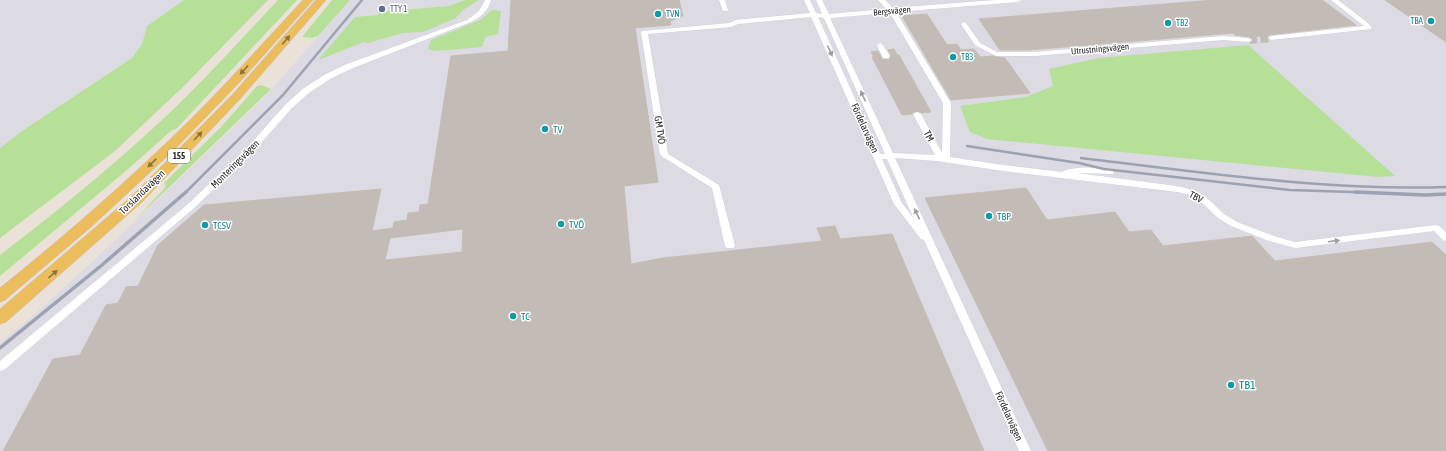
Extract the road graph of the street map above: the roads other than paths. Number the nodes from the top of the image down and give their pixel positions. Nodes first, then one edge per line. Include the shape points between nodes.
1 (308, 0) edge
2 (321, 0) edge
3 (488, 0) edge
4 (722, 0) edge
5 (807, 0) edge
6 (819, 0) edge
7 (881, 0) edge
8 (1018, 0) edge
9 (1334, 0) edge
10 (725, 10) dead end
11 (892, 11) junction
12 (814, 16) junction
13 (826, 16) junction
14 (964, 24) dead end
15 (1271, 38) tunnel mouth
16 (1249, 40) tunnel mouth
17 (880, 45) dead end
18 (886, 56) dead end
19 (917, 114) dead end
20 (890, 155) junction
21 (878, 157) junction
22 (943, 158) junction
23 (1037, 172) junction
24 (1110, 172) dead end
25 (1446, 238) edge
26 (730, 246) dead end
27 (933, 249) junction
28 (0, 296) edge
29 (0, 318) edge
30 (0, 367) edge
31 (1025, 451) edge

1 -> 28 main road, Torslandavägen / 155 via 185,131 91,219
29 -> 2 main road, Torslandavägen / 155 via 137,199 236,97
3 - 30 street, Monteringsvägen via 482,13 469,21 350,66 307,90 289,106 248,152 190,207
4 - 10 street
5 - 12 street, Fördelarvägen
6 - 13 street, Fördelarvägen
7 - 11 street
8 - 11 street, Bergsvägen
9 - 15 street via 1369,28
11 - 13 street, Bergsvägen
11 - 22 street via 947,102
12 - 13 street, Bergsvägen
12 -> 21 street, Fördelarvägen
12 - 26 street, GM TVÖ via 644,32 664,155 716,187
20 -> 13 street, Fördelarvägen
14 - 16 street, Utrustningsvägen via 978,44 996,54 1035,54 1223,38
17 - 18 street
19 - 22 street, TM
20 - 21 street, TBV
20 - 22 street, TBV
27 -> 20 street, Fördelarvägen
21 - 27 street, Fördelarvägen via 898,204
22 - 23 street, TBV
23 - 24 street
23 -> 25 street, TBV via 1157,186 1193,193 1234,224 1295,245 1436,228
27 - 31 street, Fördelarvägen

